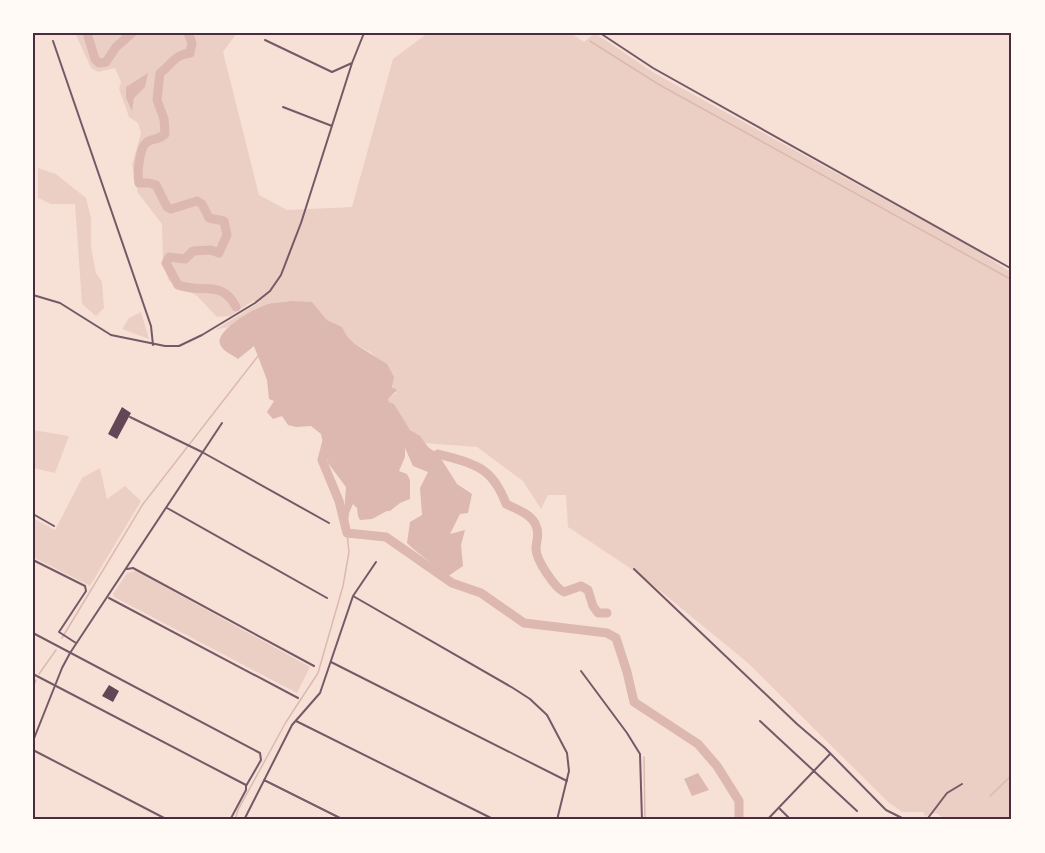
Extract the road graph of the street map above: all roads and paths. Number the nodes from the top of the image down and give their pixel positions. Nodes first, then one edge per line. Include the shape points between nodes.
1 (364, 33) edge
2 (600, 33) edge
3 (264, 40) dead end
4 (53, 41) dead end
5 (352, 63) junction
6 (283, 107) dead end
7 (332, 126) junction
8 (1012, 269) edge
9 (33, 295) edge
10 (153, 345) junction
11 (130, 417) dead end
12 (222, 423) dead end
13 (202, 452) junction
14 (167, 508) junction
15 (33, 514) edge
16 (329, 523) dead end
17 (54, 526) dead end
18 (33, 560) edge
19 (375, 562) dead end
20 (127, 569) junction
21 (634, 569) dead end
22 (353, 596) junction
23 (109, 598) junction
24 (327, 598) dead end
25 (33, 633) edge
26 (77, 644) junction
27 (71, 653) junction
28 (331, 662) junction
29 (314, 666) dead end
30 (581, 671) dead end
31 (34, 674) edge
32 (55, 686) junction
33 (298, 698) dead end
34 (296, 721) junction
35 (760, 721) dead end
36 (33, 741) edge
37 (33, 750) edge
38 (830, 754) junction
39 (814, 771) junction
40 (264, 780) junction
41 (567, 781) junction
42 (962, 784) dead end
43 (246, 786) junction
44 (779, 808) junction
45 (857, 811) dead end
46 (168, 820) edge
47 (230, 820) edge
48 (244, 820) edge
49 (344, 820) edge
50 (495, 820) edge
51 (557, 820) edge
52 (642, 820) edge
53 (767, 820) edge
54 (791, 820) edge

1 - 5 street
2 - 8 street via 653,68
3 - 5 street via 332,72
4 - 10 street via 151,326
5 - 7 street
6 - 7 street
7 - 10 street via 301,223 270,291 179,346
9 - 10 street via 60,303 111,335
11 - 13 street
12 - 13 street
13 - 14 street
13 - 16 street
14 - 20 street
14 - 24 street
15 - 17 street
18 - 26 street via 85,586 86,591 59,632
19 - 22 street
20 - 23 street
20 - 29 street via 134,568
21 - 38 street
22 - 28 street
22 - 41 street via 540,707 567,753
23 - 26 street
23 - 33 street
25 - 27 street
26 - 27 street
27 - 32 street
27 - 43 street via 260,753 261,759
28 - 34 street via 320,693
28 - 41 street
30 - 52 street via 639,754
31 - 32 street
32 - 36 street
32 - 43 street
34 - 40 street
34 - 50 street
35 - 39 street
37 - 46 street
38 - 39 street
38 - 42 street via 886,810 902,818 928,818 947,794
39 - 44 street
39 - 45 street
40 - 48 street
40 - 49 street
41 - 51 street
43 - 47 street
44 - 53 street
44 - 54 street

